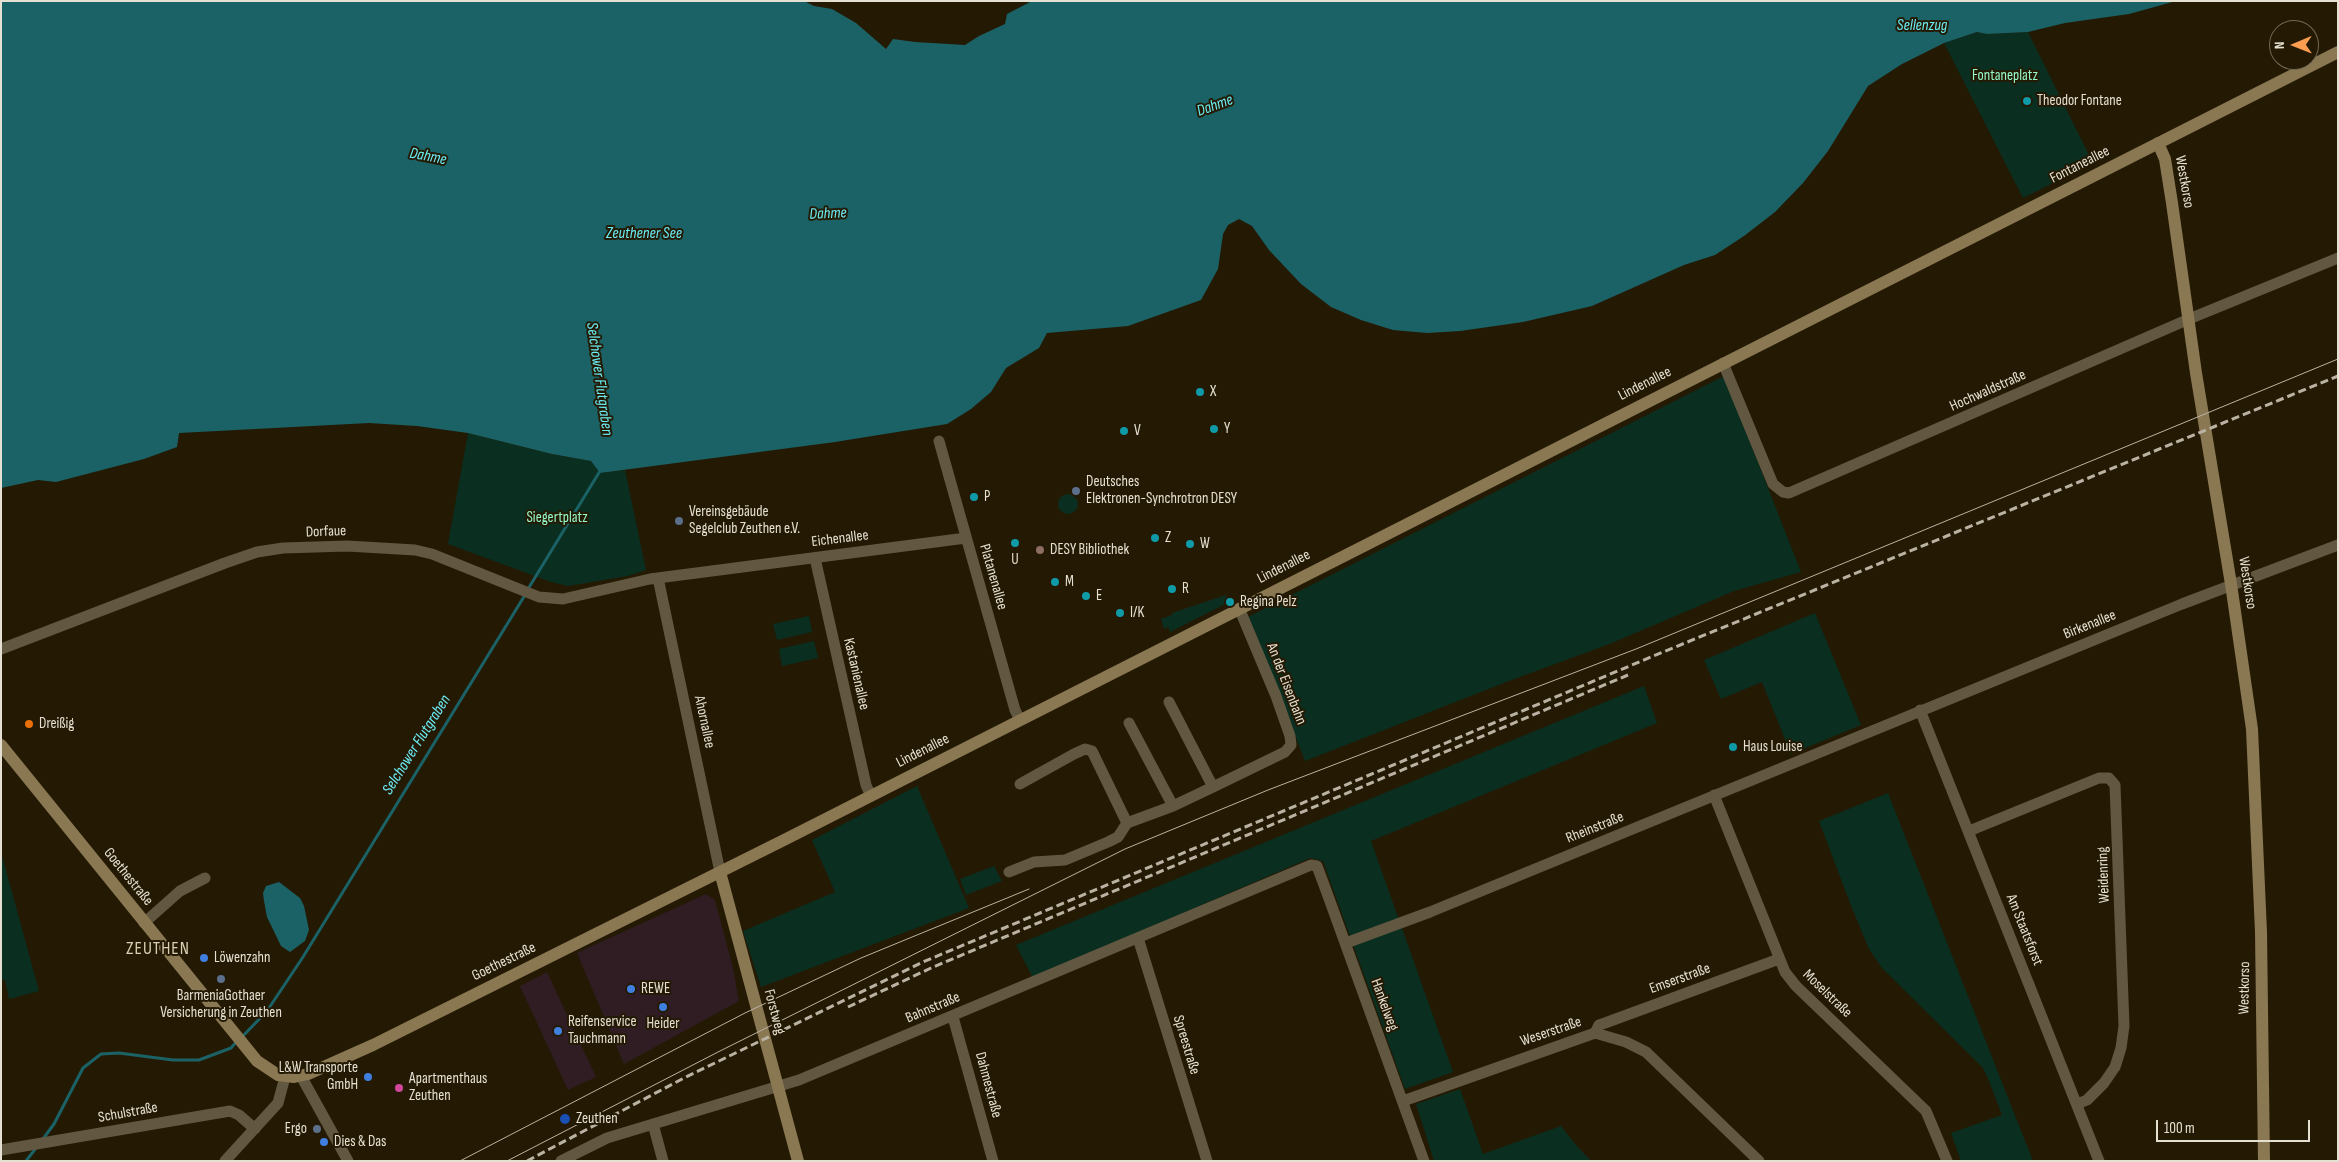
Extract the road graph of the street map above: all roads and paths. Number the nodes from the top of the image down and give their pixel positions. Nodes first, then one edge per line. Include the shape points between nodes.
1 (2338, 52) edge
2 (2158, 143) junction
3 (2338, 258) edge
4 (1836, 306) joint
5 (2189, 319) junction
6 (1723, 363) junction
7 (939, 441) dead end
8 (966, 538) junction
9 (2338, 545) edge
10 (815, 558) junction
11 (658, 578) junction
12 (2231, 584) junction
13 (1239, 608) junction
14 (1, 649) edge
15 (1169, 702) dead end
16 (1920, 710) junction
17 (1020, 720) junction
18 (1129, 723) dead end
19 (1854, 738) joint
20 (1, 745) edge
21 (1020, 784) dead end
22 (1213, 787) junction
23 (1714, 795) junction
24 (871, 796) junction
25 (1173, 806) junction
26 (1128, 823) junction
27 (1969, 831) junction
28 (1311, 865) joint
29 (720, 872) junction
30 (1009, 872) dead end
31 (205, 878) dead end
32 (144, 924) junction
33 (1138, 938) junction
34 (1346, 943) junction
35 (1779, 959) junction
36 (953, 1017) junction
37 (1595, 1033) junction
38 (301, 1076) junction
39 (285, 1077) junction
40 (777, 1086) junction
41 (1403, 1101) junction
42 (2077, 1104) junction
43 (653, 1124) junction
44 (255, 1129) junction
45 (1, 1150) edge
46 (225, 1161) edge
47 (348, 1161) edge
48 (561, 1161) edge
49 (663, 1161) edge
50 (798, 1161) edge
51 (993, 1161) edge
52 (1207, 1161) edge
53 (1423, 1161) edge
54 (1759, 1161) edge
55 (1947, 1161) edge
56 (2099, 1161) edge
57 (2264, 1161) edge

1 - 2 main road, Fontaneallee
2 - 4 main road, Fontaneallee
2 - 5 main road, Westkorso via 2165,159
3 - 5 street, Hochwaldstraße
4 - 6 main road, Lindenallee
5 - 6 street, Hochwaldstraße via 1790,493 1773,484
5 - 12 main road, Westkorso
6 - 13 main road, Lindenallee
7 - 8 street, Platanenallee
8 - 10 street, Eichenallee
8 - 17 street, Platanenallee
9 - 12 street, Birkenallee
10 - 11 street, Eichenallee
10 - 24 street, Kastanienallee
11 - 14 street, Dorfaue via 563,599 539,597 415,550 347,546 283,548 257,552 225,563
11 - 29 street, Ahornallee
12 - 16 street, Birkenallee
12 - 57 main road, Westkorso via 2253,745 2261,932
13 - 17 main road, Lindenallee
13 - 22 street, An der Eisenbahn via 1276,696 1290,745 1285,752
15 - 22 street
16 - 19 street, Birkenallee
16 - 27 street, Am Staatsforst
17 - 24 main road, Lindenallee
18 - 25 street
19 - 23 street, Rheinstraße
20 - 32 main road, Goethestraße
21 - 26 street via 1074,754 1086,749 1092,751
22 - 25 street, An der Eisenbahn
23 - 34 street, Rheinstraße via 1430,912
23 - 35 street, Moselstraße
24 - 29 main road, Lindenallee
25 - 26 street, An der Eisenbahn
26 - 30 street, An der Eisenbahn via 1118,837 1065,860 1034,862
27 - 42 street, Am Staatsforst
27 - 42 street, Weidenring via 2099,778 2108,778 2115,785 2124,1026 2122,1048 2104,1083 2087,1100
28 - 33 street, Bahnstraße
28 - 34 street, Hankelweg via 1317,866
29 - 38 main road, Goethestraße via 373,1045
29 - 40 main road, Forstweg
31 - 32 street via 180,891
32 - 39 main road, Goethestraße via 244,1046 272,1073
33 - 36 street, Bahnstraße
33 - 52 street, Spreestraße
34 - 41 street, Hankelweg
35 - 37 street, Emserstraße via 1599,1025
35 - 55 street, Moselstraße via 1796,986 1926,1111
36 - 40 street, Bahnstraße
36 - 51 street, Dahmestraße
37 - 41 street, Weserstraße
37 - 54 street, Weserstraße via 1646,1052
38 - 39 main road, Goethestraße
38 - 47 street
39 - 44 street via 278,1103
40 - 43 street, Bahnstraße
40 - 50 main road, Forstweg
41 - 53 street, Hankelweg
42 - 56 street, Am Staatsforst
43 - 48 street, Bahnstraße via 607,1138
43 - 49 street
44 - 45 street, Schulstraße via 230,1111
44 - 46 street

